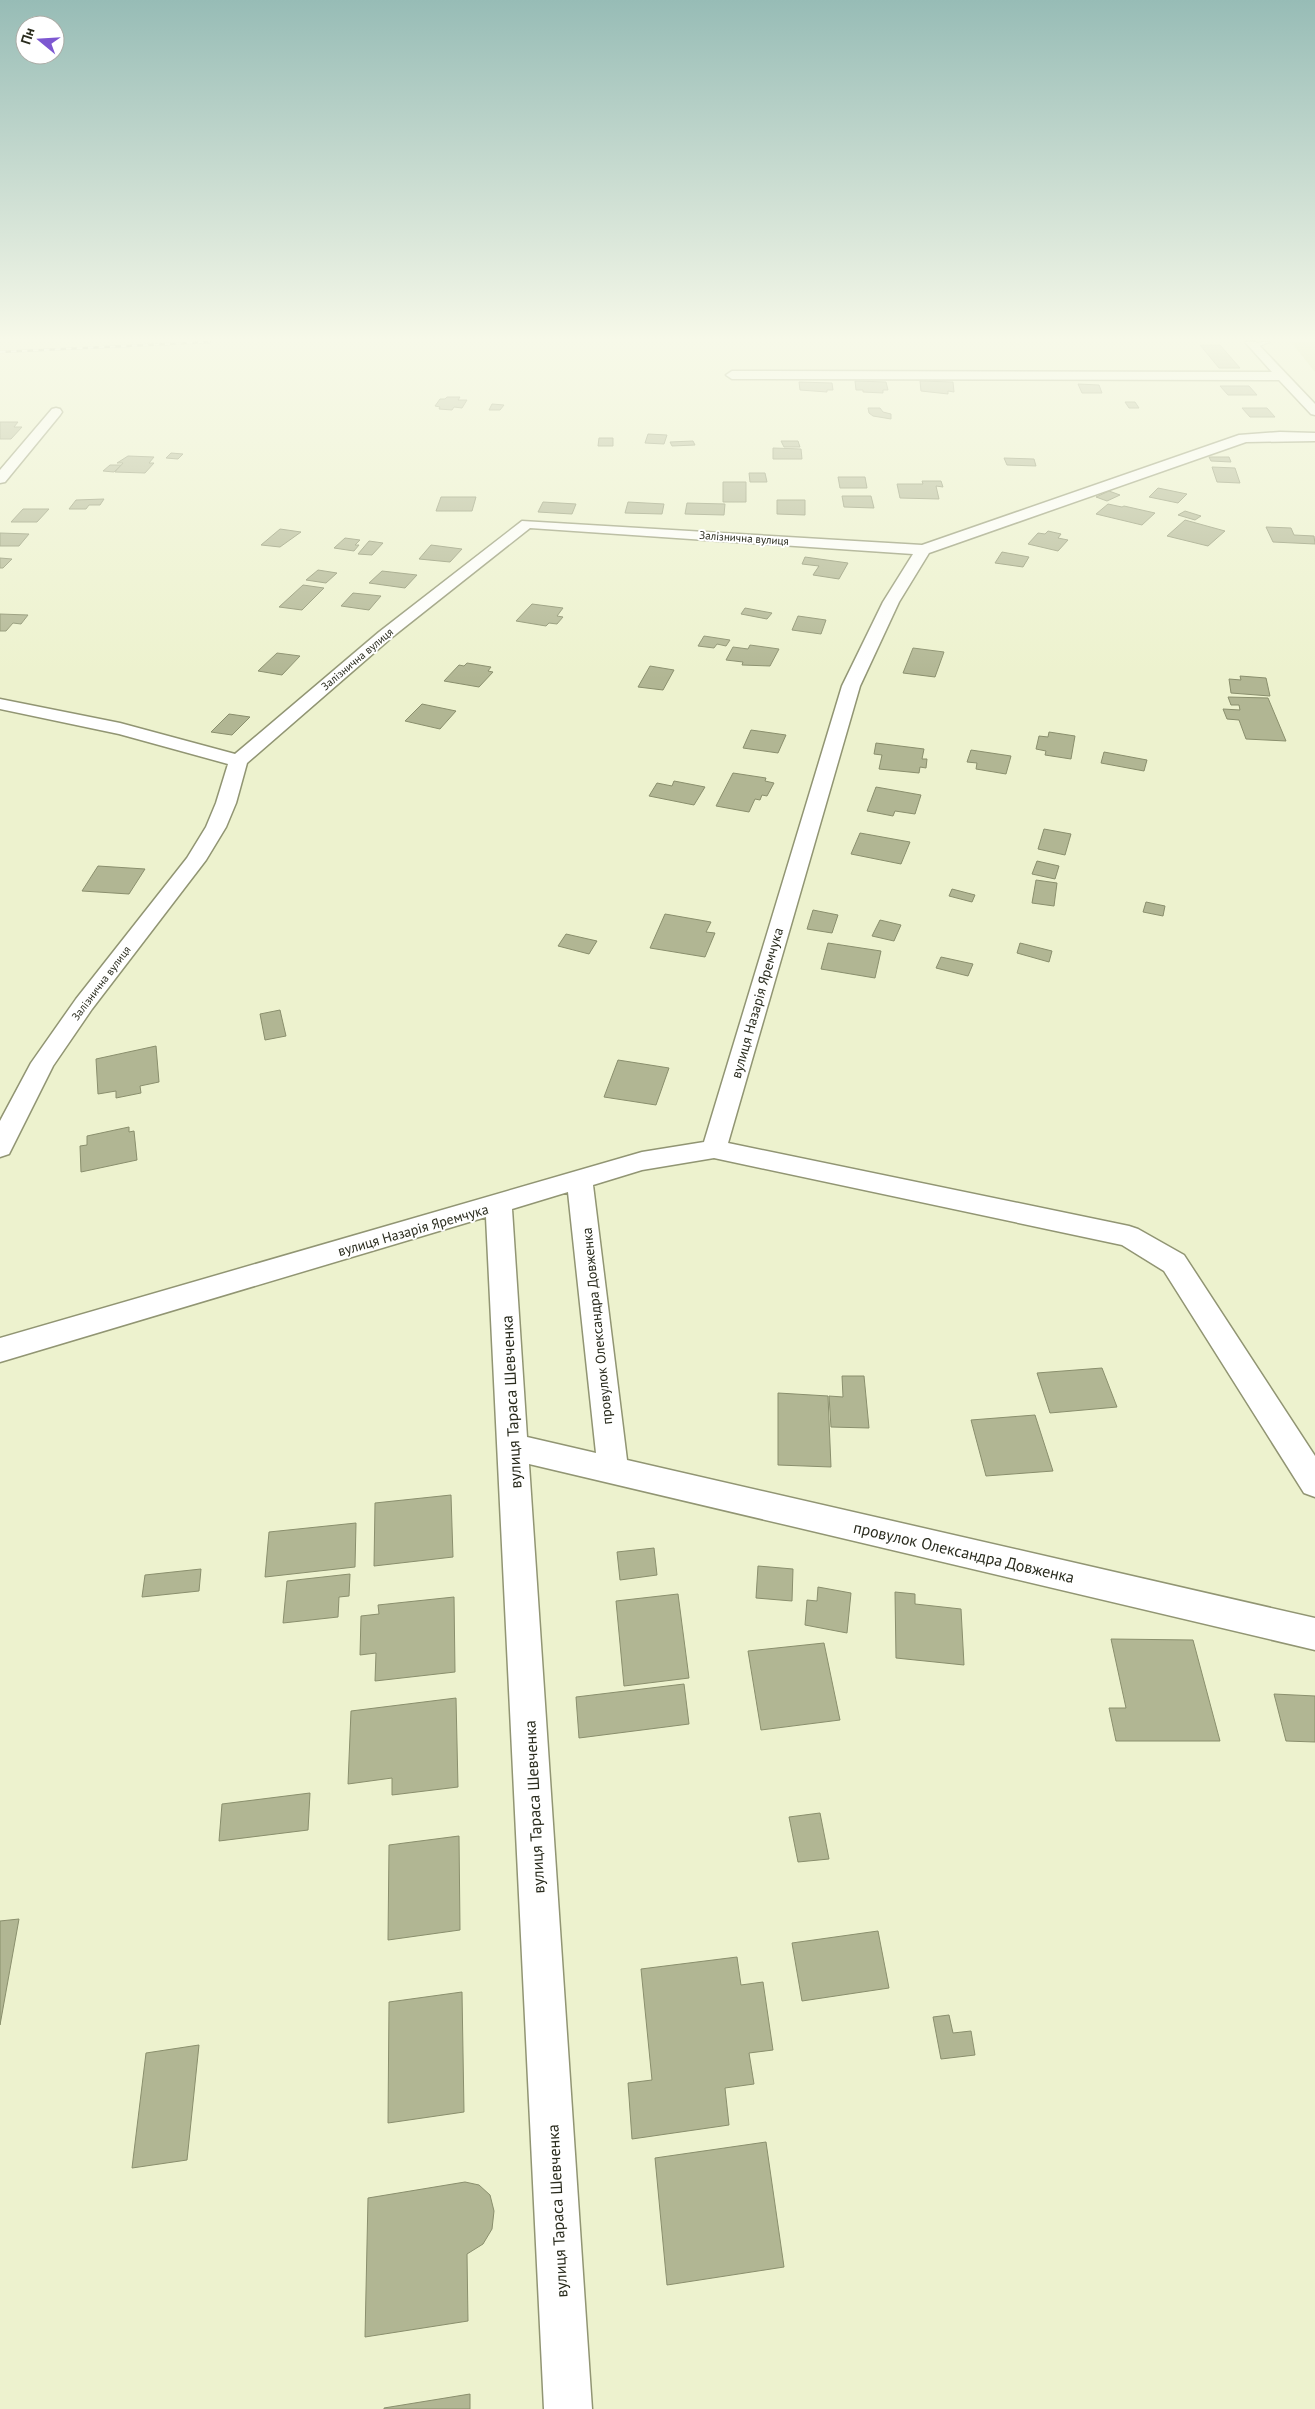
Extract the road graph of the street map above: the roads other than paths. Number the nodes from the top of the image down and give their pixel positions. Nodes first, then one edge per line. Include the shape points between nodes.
1 (21, 454) edge
2 (1197, 454) edge
3 (0, 479) edge
4 (923, 550) junction
5 (0, 704) edge
6 (238, 761) junction
7 (0, 1148) edge
8 (714, 1149) junction
9 (580, 1180) junction
10 (499, 1205) junction
11 (0, 1350) edge
12 (513, 1447) junction
13 (613, 1471) junction
14 (1315, 1483) edge
15 (1315, 1634) edge
16 (568, 2409) edge

1 - 3 street
2 - 4 street
4 - 6 street, Залізнична вулиця via 527,524 385,634
4 - 8 street, вулиця Назарія Яремчука via 891,602 851,686
5 - 6 street via 165,739
6 - 7 street, Залізнична вулиця via 216,828 196,860 84,1004 43,1063
8 - 9 street, вулиця Назарія Яремчука via 642,1161
8 - 14 street via 1129,1236 1174,1263
9 - 10 street, вулиця Назарія Яремчука
9 - 13 street, провулок Олександра Довженка
10 - 11 street, вулиця Назарія Яремчука
10 - 12 street, вулиця Тараса Шевченка
12 - 13 street, провулок Олександра Довженка
12 - 16 street, вулиця Тараса Шевченка
13 - 15 street, провулок Олександра Довженка

